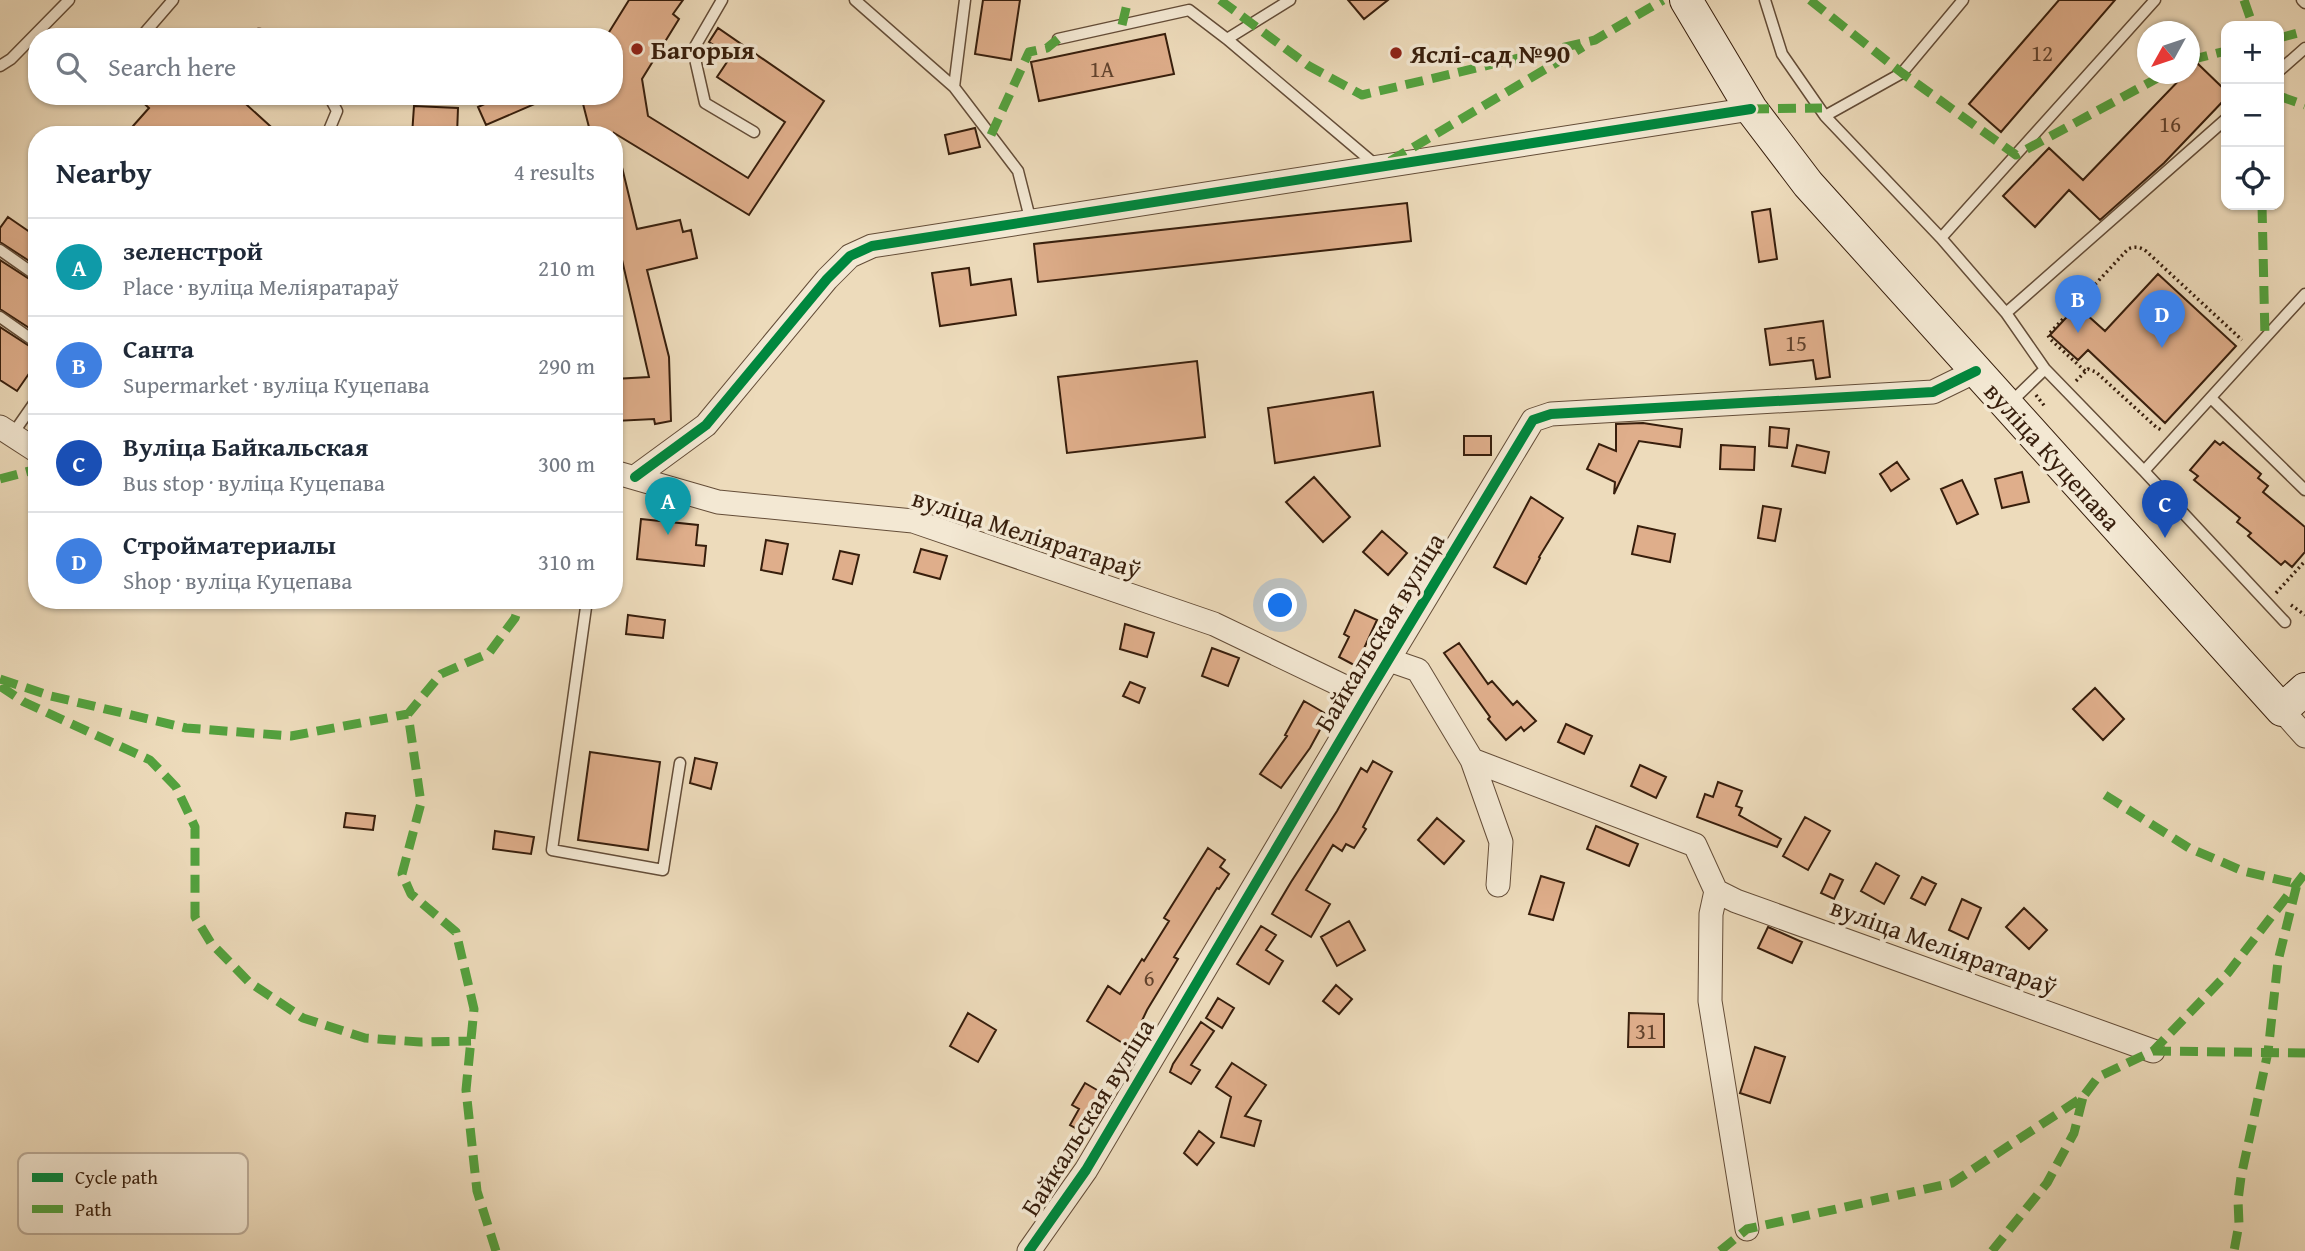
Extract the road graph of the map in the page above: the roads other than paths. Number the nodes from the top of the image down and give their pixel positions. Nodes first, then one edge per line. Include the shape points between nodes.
1 (69, 0) edge
2 (173, 0) edge
3 (722, 0) edge
4 (855, 0) edge
5 (965, 0) edge
6 (1290, 0) edge
7 (1686, 0) edge
8 (1765, 0) edge
9 (1963, 0) edge
10 (2155, 0) edge
11 (41, 28) edge
12 (149, 28) edge
13 (1058, 39) dead end
14 (1227, 39) junction
15 (28, 42) edge
16 (2305, 48) edge
17 (0, 66) edge
18 (2284, 67) edge
19 (954, 87) junction
20 (334, 105) edge
21 (1751, 109) junction
22 (1825, 116) junction
23 (2221, 122) edge
24 (331, 126) edge
25 (754, 132) dead end
26 (1379, 167) junction
27 (1031, 222) junction
28 (1941, 238) junction
29 (0, 250) edge
30 (28, 270) edge
31 (2305, 294) edge
32 (2006, 313) junction
33 (0, 317) edge
34 (28, 337) edge
35 (2045, 369) junction
36 (1976, 372) junction
37 (2211, 398) junction
38 (2007, 405) junction
39 (28, 409) edge
40 (6, 431) edge
41 (28, 445) edge
42 (2144, 471) junction
43 (623, 478) edge
44 (623, 479) edge
45 (2305, 490) edge
46 (586, 609) edge
47 (2285, 622) dead end
48 (1389, 660) junction
49 (2305, 689) edge
50 (1366, 697) junction
51 (2282, 710) junction
52 (2305, 736) edge
53 (1472, 760) junction
54 (680, 763) dead end
55 (1498, 885) dead end
56 (1716, 891) junction
57 (2153, 1051) dead end
58 (1747, 1229) dead end
59 (1029, 1251) edge

1 - 11 lane
2 - 12 lane
3 - 25 lane via 693,50 705,103
4 - 19 lane
5 - 19 lane
6 - 14 lane
7 - 21 main road, вуліца Куцепава
8 - 22 lane via 1782,54
9 - 22 lane via 1902,73
10 - 28 lane
13 - 14 lane via 1189,10
14 - 26 lane
15 - 17 lane
16 - 18 lane
19 - 27 lane via 1018,171
20 - 24 lane via 337,111
21 - 26 street
21 - 36 main road, вуліца Куцепава via 1808,184
22 - 28 lane
23 - 32 lane
26 - 27 street
27 - 43 street via 873,246 850,256 706,425
28 - 32 lane
29 - 30 lane
31 - 37 lane
32 - 35 lane
33 - 34 lane
35 - 38 lane
35 - 42 lane
36 - 38 main road, вуліца Куцепава
36 - 48 street, Байкальская вуліца via 1933,393 1551,414 1533,420
37 - 42 lane
37 - 45 lane
38 - 51 main road, вуліца Куцепава
39 - 40 lane
40 - 41 street
42 - 47 lane
44 - 50 street, вуліца Меліяратараў via 718,502 913,522 1214,624
46 - 54 lane via 552,850 663,870
48 - 50 street, Байкальская вуліца
48 - 53 street via 1418,670
49 - 51 main road
50 - 59 street, Байкальская вуліца via 1086,1170
51 - 52 street, вуліца Куцепава
53 - 55 street via 1501,842
53 - 56 street via 1695,845
56 - 57 street, вуліца Меліяратараў
56 - 58 street via 1711,914 1710,1001

